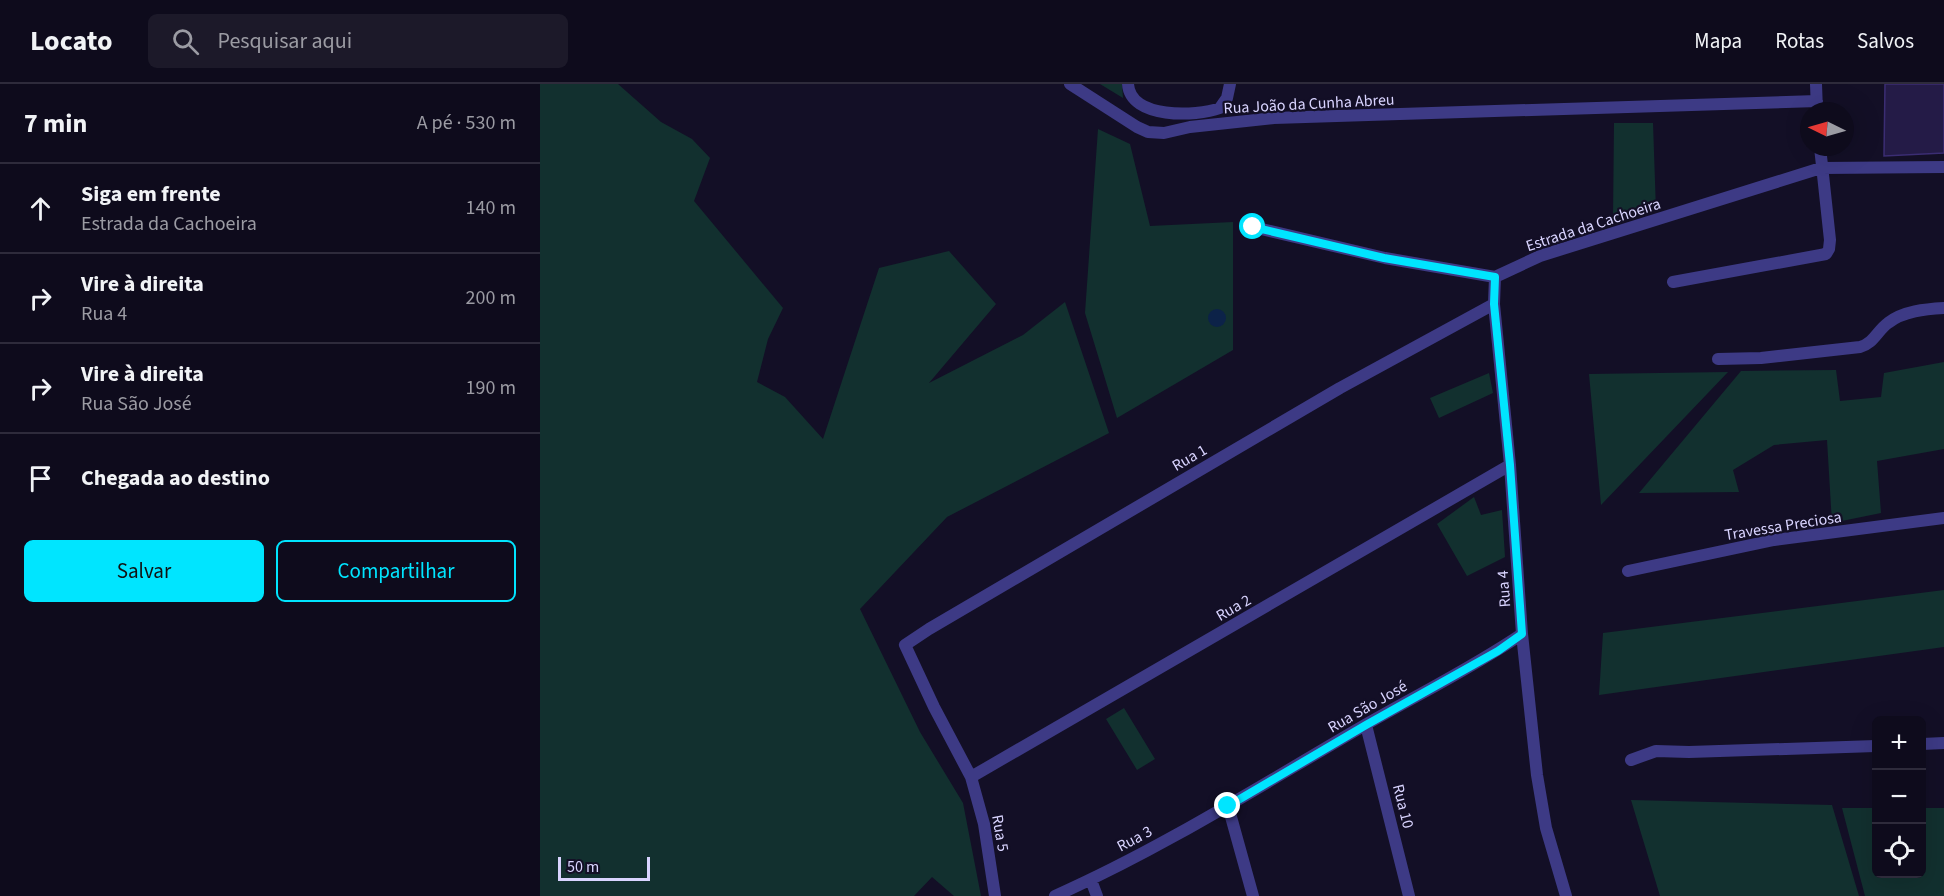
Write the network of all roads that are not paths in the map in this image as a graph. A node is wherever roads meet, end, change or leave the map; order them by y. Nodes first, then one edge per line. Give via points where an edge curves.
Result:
1 (1070, 84) edge
2 (1128, 84) edge
3 (1230, 84) edge
4 (1816, 84) edge
5 (1817, 102) edge
6 (1800, 106) edge
7 (1189, 114) junction
8 (1190, 127) junction
9 (1820, 156) edge
10 (1944, 167) edge
11 (1821, 168) junction
12 (1253, 227) dead end
13 (1495, 277) junction
14 (1673, 282) dead end
15 (1494, 304) junction
16 (1944, 308) edge
17 (1718, 359) dead end
18 (1510, 465) junction
19 (1944, 518) edge
20 (1628, 571) dead end
21 (1522, 634) junction
22 (905, 645) joint
23 (1366, 725) junction
24 (1944, 743) edge
25 (1926, 744) edge
26 (1872, 746) edge
27 (1631, 760) dead end
28 (971, 777) junction
29 (1228, 806) junction
30 (1091, 880) junction
31 (995, 896) edge
32 (1055, 896) edge
33 (1097, 896) edge
34 (1253, 896) edge
35 (1409, 896) edge
36 (1566, 896) edge

1 - 8 street, Rua João da Cunha Abreu via 1148,132
2 - 7 street via 1133,99 1141,106
3 - 7 street via 1220,108
4 - 5 street
6 - 8 street, Rua João da Cunha Abreu via 1274,118
7 - 8 street
9 - 11 street
10 - 11 street, Estrada da Cachoeira
11 - 13 street, Estrada da Cachoeira via 1540,256
11 - 14 street via 1830,240 1826,254
12 - 13 street via 1384,258
13 - 15 street, Rua 4
15 - 18 street, Rua 4
15 - 22 street, Rua 1 via 1340,388
16 - 17 street via 1896,318 1860,348
18 - 21 street, Rua 4
18 - 28 street, Rua 2
19 - 20 street, Travessa Preciosa via 1774,540
21 - 23 street, Rua São José
21 - 36 street, Rua 4 via 1537,775 1546,828
22 - 28 street, Rua 5
23 - 29 street, Rua São José
23 - 35 street, Rua 10
24 - 25 street
26 - 27 street via 1656,751
28 - 31 street, Rua 5 via 984,824
29 - 30 street, Rua 3
29 - 34 street
30 - 32 street, Rua 3
30 - 33 street

